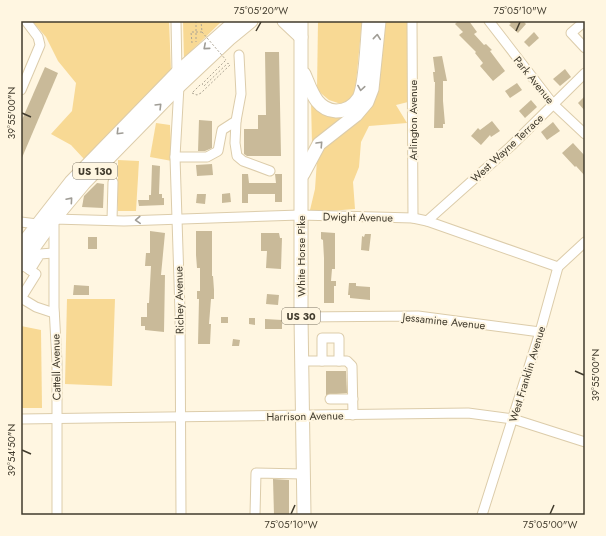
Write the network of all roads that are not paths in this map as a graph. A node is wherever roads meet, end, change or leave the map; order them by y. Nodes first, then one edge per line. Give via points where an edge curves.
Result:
1 (26, 21) edge
2 (176, 21) edge
3 (236, 21) edge
4 (251, 21) edge
5 (284, 21) edge
6 (301, 21) edge
7 (369, 21) edge
8 (379, 21) edge
9 (412, 21) edge
10 (489, 21) edge
11 (585, 21) edge
12 (301, 37) junction
13 (585, 48) edge
14 (239, 55) dead end
15 (302, 68) junction
16 (585, 74) edge
17 (178, 80) junction
18 (21, 90) edge
19 (553, 104) junction
20 (236, 121) junction
21 (585, 134) edge
22 (175, 157) junction
23 (270, 171) dead end
24 (301, 177) junction
25 (113, 182) dead end
26 (300, 216) junction
27 (177, 218) junction
28 (413, 218) junction
29 (54, 219) junction
30 (112, 220) junction
31 (427, 221) junction
32 (21, 222) edge
33 (37, 224) junction
34 (585, 242) edge
35 (21, 246) edge
36 (54, 253) junction
37 (24, 266) edge
38 (558, 267) junction
39 (21, 298) edge
40 (54, 312) junction
41 (301, 317) junction
42 (540, 332) junction
43 (302, 361) junction
44 (322, 361) junction
45 (339, 361) junction
46 (330, 399) dead end
47 (353, 399) junction
48 (353, 415) junction
49 (302, 416) junction
50 (179, 418) junction
51 (21, 419) edge
52 (57, 419) junction
53 (513, 419) junction
54 (585, 442) edge
55 (304, 474) junction
56 (57, 515) edge
57 (181, 515) edge
58 (255, 515) edge
59 (304, 515) edge
60 (482, 515) edge

1 - 18 street via 38,37 40,45
2 - 17 street, Richey Avenue
3 -> 17 highway, US 130
4 - 17 highway, US 130
5 - 12 highway
6 - 12 highway, White Horse Pike / US 30
7 -> 15 highway via 361,92 351,107 333,111 319,104
24 -> 8 highway via 319,144 356,115 368,102 372,88
9 - 28 street, Arlington Avenue
10 - 19 street, Park Avenue
11 - 13 street via 571,33
12 - 15 highway, White Horse Pike / US 30
14 - 20 street via 241,94
15 - 24 highway, White Horse Pike / US 30
16 - 19 street, West Wayne Terrace
17 - 22 street, Richey Avenue
29 -> 17 highway, US 130
17 -> 33 highway, US 130 via 166,85 71,182
19 - 21 street, Park Avenue
19 - 31 street, West Wayne Terrace via 511,146
20 - 22 street via 222,130 218,151 207,157
20 - 23 street via 236,156
22 - 27 street, Richey Avenue
24 - 26 highway, White Horse Pike / US 30
25 - 30 street
26 - 27 street, Dwight Avenue
26 - 28 street, Dwight Avenue
26 - 41 highway, White Horse Pike / US 30
27 -> 30 street, Dwight Avenue
27 - 50 street, Richey Avenue via 180,312
28 - 31 street, Dwight Avenue
29 - 30 street, Dwight Avenue
29 - 36 street, Cattell Avenue
29 - 37 highway, US 130
31 - 38 street, Dwight Avenue
32 - 33 street
33 - 35 highway, US 130
34 - 38 street
36 - 37 street via 40,254
36 - 40 street, Cattell Avenue
37 - 39 street via 36,274
38 - 42 street, West Franklin Avenue
39 - 40 street via 36,307
40 - 52 street, Cattell Avenue
41 - 42 street, Jessamine Avenue via 418,316
41 - 43 highway, White Horse Pike / US 30
42 - 53 street, West Franklin Avenue
43 - 44 street
43 - 49 highway, White Horse Pike / US 30
44 - 45 street
44 - 45 street via 322,338 339,338
45 - 47 street via 348,361 352,366
46 - 47 street
47 - 48 street
48 - 49 street, Harrison Avenue
48 - 53 street, Harrison Avenue via 468,413
49 - 50 street, Harrison Avenue
49 - 55 highway, White Horse Pike / US 30
50 - 52 street, Harrison Avenue
50 - 57 street, Richey Avenue
51 - 52 street, Harrison Avenue
52 - 56 street, Cattell Avenue
53 - 54 street, Harrison Avenue
53 - 60 street, West Franklin Avenue
55 - 58 street via 256,473
55 - 59 highway, White Horse Pike / US 30

